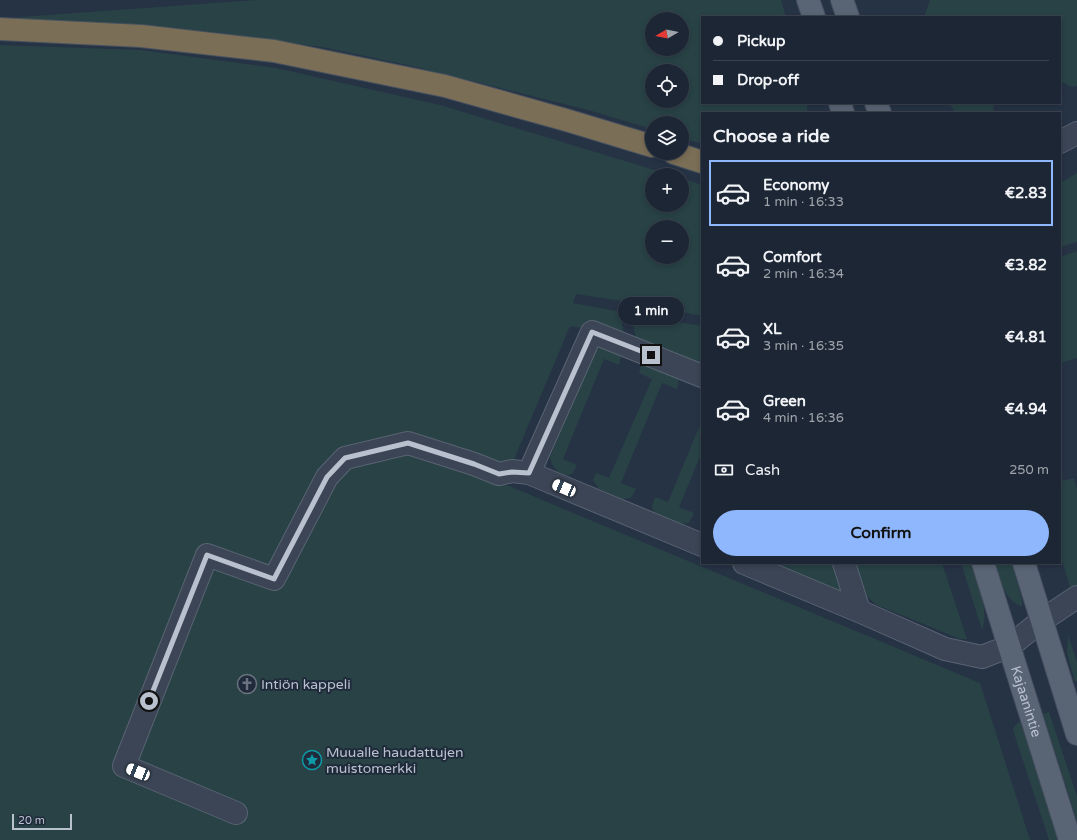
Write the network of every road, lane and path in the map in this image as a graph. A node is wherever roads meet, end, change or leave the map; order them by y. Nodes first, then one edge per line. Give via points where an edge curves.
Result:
1 (808, 0) edge
2 (842, 0) edge
3 (814, 16) edge
4 (848, 16) edge
5 (0, 29) edge
6 (1077, 133) edge
7 (1061, 141) edge
8 (645, 144) edge
9 (689, 158) edge
10 (701, 162) edge
11 (701, 376) edge
12 (529, 473) junction
13 (701, 545) edge
14 (746, 564) edge
15 (844, 564) edge
16 (983, 564) edge
17 (1024, 564) edge
18 (1077, 597) edge
19 (858, 611) junction
20 (1041, 622) junction
21 (1010, 646) junction
22 (1077, 734) edge
23 (236, 812) dead end
24 (1070, 840) edge

1 - 3 main road
2 - 4 main road
5 - 8 highway via 141,36 274,51 445,86
6 - 7 street
9 - 10 highway
11 - 12 street via 592,332
12 - 13 street
12 - 23 street via 499,474 408,443 345,458 327,477 274,579 207,555 124,766
14 - 19 street
15 - 19 street
16 - 21 main road, Kajaanintie
17 - 20 main road
18 - 20 street
19 - 21 street via 945,649 982,657
20 - 21 street
20 - 22 main road
21 - 24 main road, Kajaanintie

